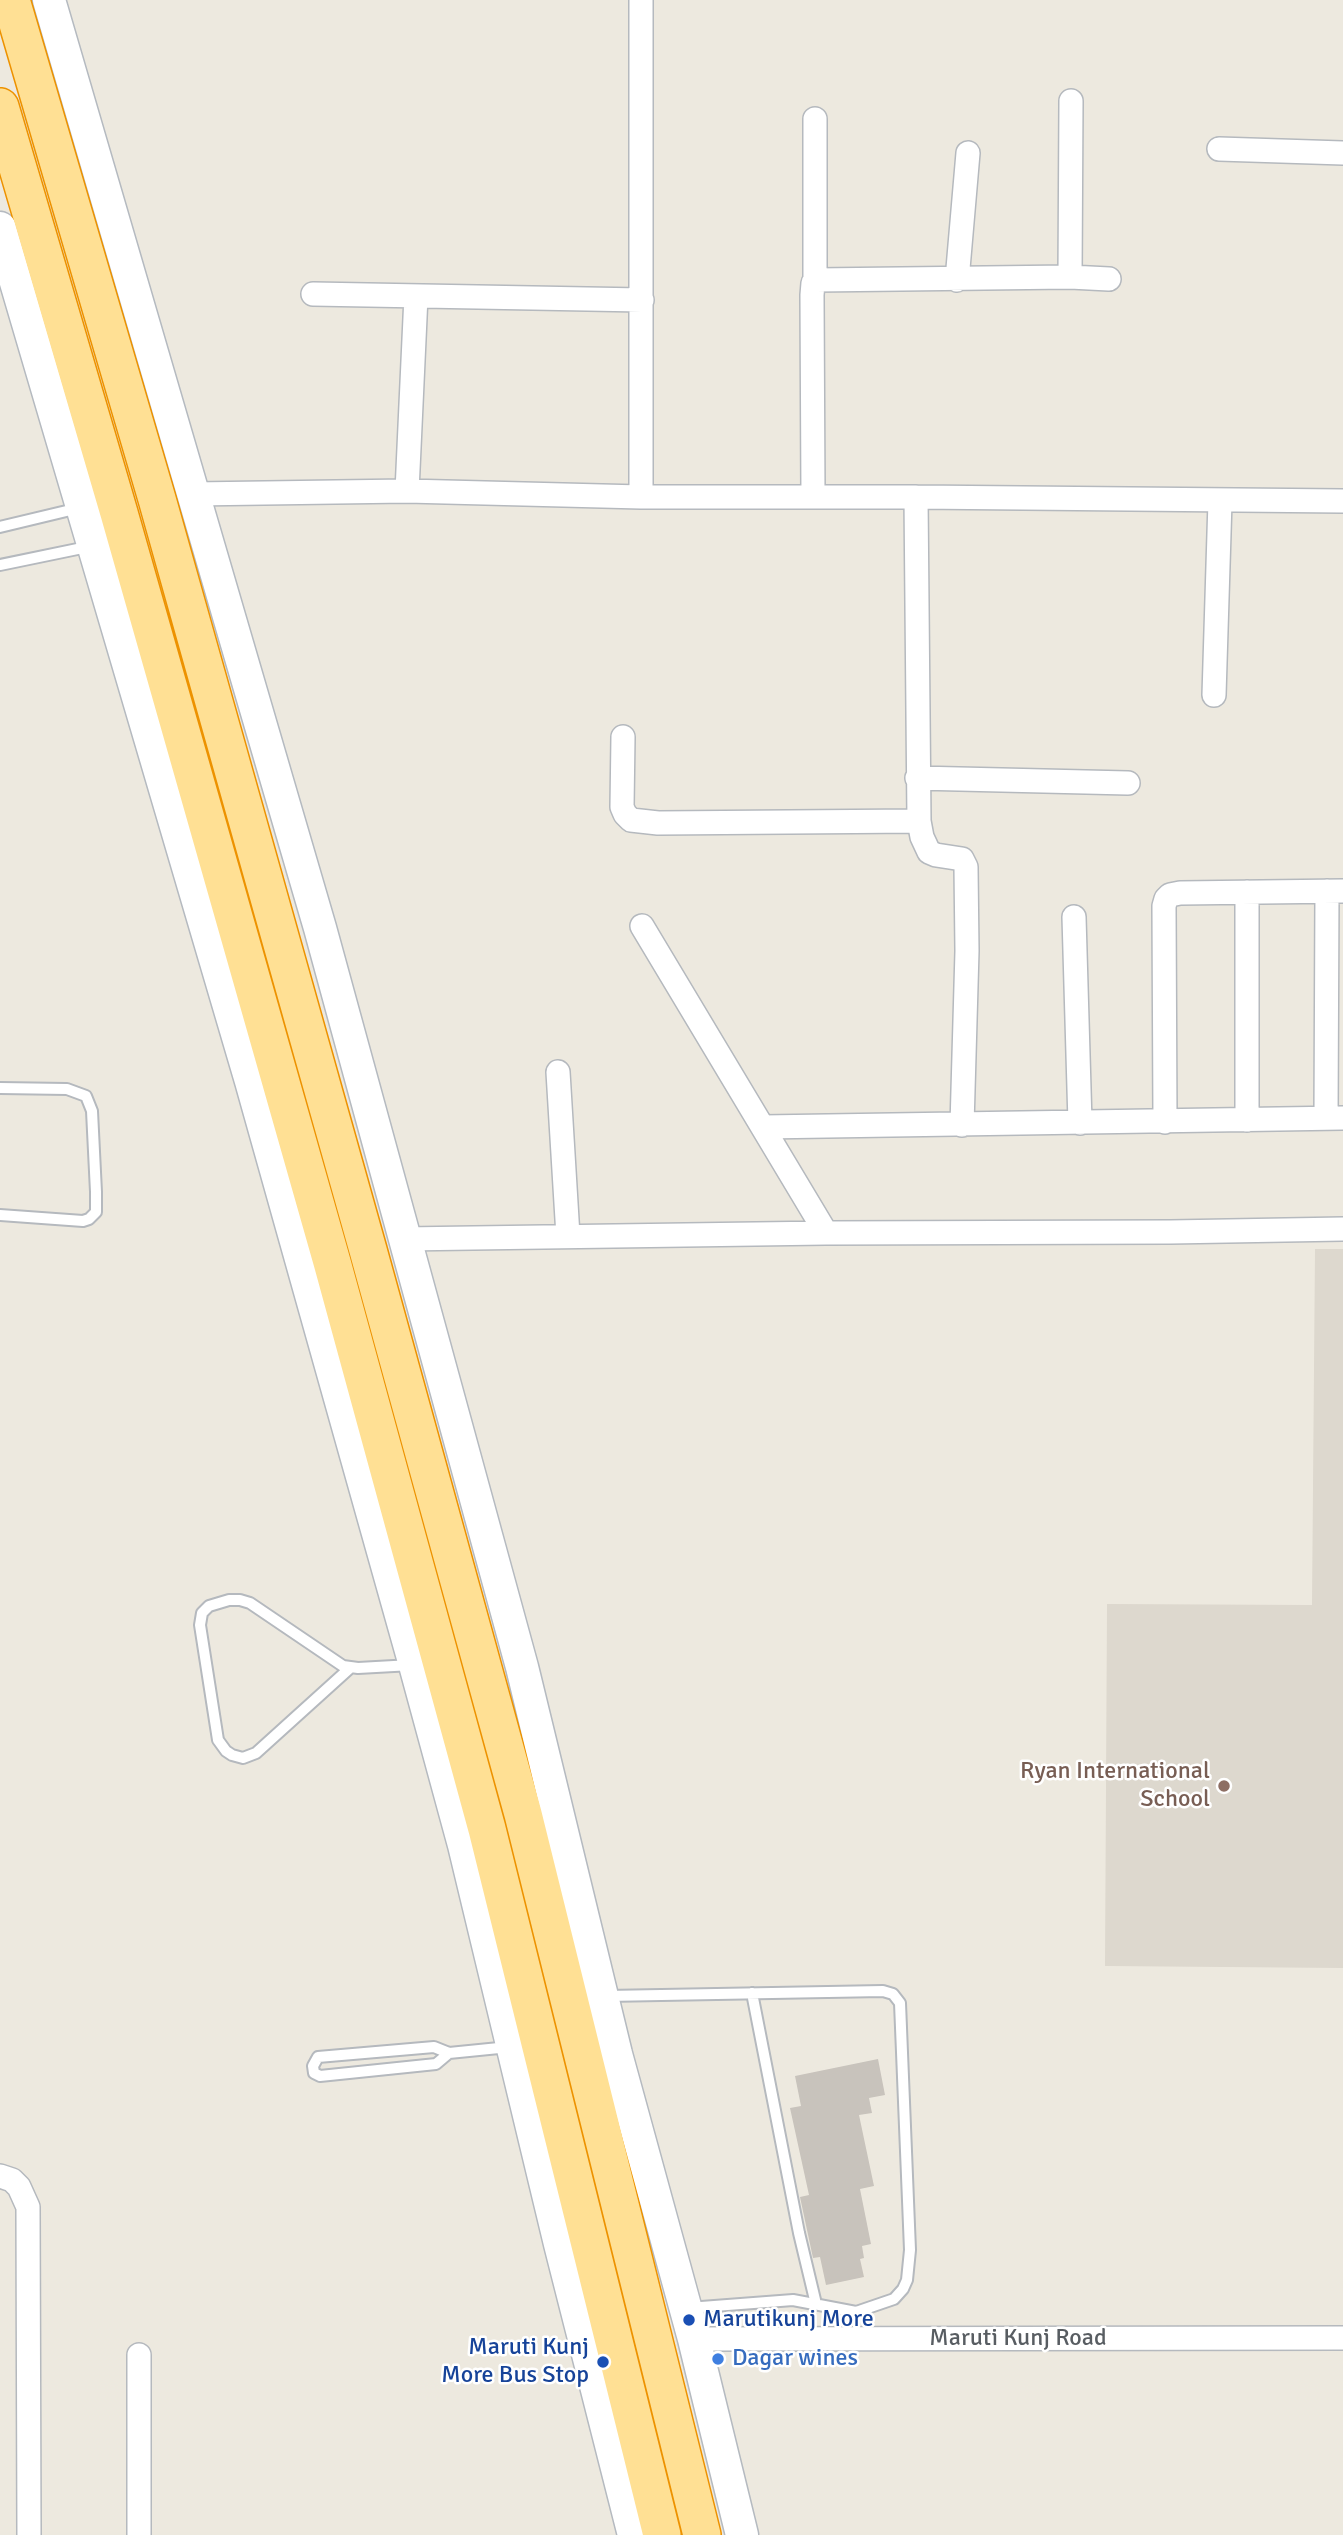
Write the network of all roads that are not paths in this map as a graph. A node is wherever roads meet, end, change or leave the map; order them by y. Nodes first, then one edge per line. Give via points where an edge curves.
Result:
1 (11, 0) edge
2 (49, 0) edge
3 (641, 0) edge
4 (1071, 101) dead end
5 (0, 107) edge
6 (815, 119) dead end
7 (1219, 149) dead end
8 (968, 153) dead end
9 (1343, 153) edge
10 (0, 228) edge
11 (1070, 277) junction
12 (1109, 279) dead end
13 (957, 280) junction
14 (815, 281) junction
15 (313, 294) dead end
16 (416, 296) junction
17 (642, 300) junction
18 (407, 491) junction
19 (193, 494) junction
20 (916, 496) junction
21 (641, 497) junction
22 (813, 497) junction
23 (1220, 501) junction
24 (1343, 501) edge
25 (83, 508) junction
26 (0, 527) edge
27 (95, 545) junction
28 (0, 565) edge
29 (1214, 695) dead end
30 (623, 737) dead end
31 (917, 778) junction
32 (1128, 783) dead end
33 (919, 821) junction
34 (1335, 891) edge
35 (1247, 892) junction
36 (1074, 917) dead end
37 (642, 926) dead end
38 (558, 1072) dead end
39 (0, 1088) edge
40 (1335, 1118) edge
41 (1247, 1120) junction
42 (1165, 1122) junction
43 (1080, 1123) junction
44 (962, 1125) junction
45 (763, 1127) junction
46 (0, 1215) edge
47 (1343, 1229) edge
48 (826, 1233) junction
49 (568, 1236) junction
50 (403, 1239) junction
51 (415, 1665) junction
52 (350, 1668) junction
53 (752, 1993) junction
54 (602, 1996) junction
55 (512, 2046) junction
56 (449, 2053) junction
57 (0, 2176) edge
58 (816, 2304) junction
59 (685, 2308) junction
60 (1343, 2338) edge
61 (694, 2339) junction
62 (139, 2355) dead end
63 (29, 2535) edge
64 (139, 2535) edge
65 (634, 2535) edge
66 (662, 2535) edge
67 (702, 2535) edge
68 (742, 2535) edge

1 - 67 highway via 158,499 523,1814
2 - 19 main road
3 - 17 street
4 - 11 street
5 - 66 highway via 332,1262 487,1829
6 - 14 street
7 - 9 street
8 - 13 street
10 - 25 main road
11 - 12 street
11 - 13 street
13 - 14 street
14 - 22 street
15 - 16 street
16 - 17 street
16 - 18 street
17 - 21 street
18 - 19 street
18 - 21 street
19 - 50 main road via 320,928
20 - 22 street
20 - 23 street
20 - 31 street
21 - 22 street
23 - 24 street
23 - 29 street
25 - 26 lane
25 - 27 main road
27 - 28 lane
27 - 51 main road
30 - 33 street via 622,807 632,820
31 - 32 street
31 - 33 street
33 - 44 street via 929,852 962,859 966,867
34 - 35 street
34 - 40 street
35 - 41 street
35 - 42 street via 1180,893 1166,899
36 - 43 street
37 - 45 street
38 - 49 street
39 - 46 lane via 67,1089 86,1096 92,1111 96,1192 96,1212 83,1221
40 - 41 street
41 - 42 street
42 - 43 street
43 - 44 street
44 - 45 street
45 - 48 street
47 - 48 street
48 - 49 street
49 - 50 street
50 - 54 main road via 522,1667
51 - 52 lane
51 - 55 main road
52 - 52 lane via 250,1603 229,1600 202,1613 218,1740 232,1755 243,1758 256,1753
53 - 54 lane
53 - 58 lane
53 - 58 lane via 883,1991 900,2003 910,2250 907,2280 894,2299 867,2310 844,2311
54 - 59 main road
55 - 56 lane
55 - 65 main road
56 - 56 lane via 436,2064 333,2075 320,2076 313,2066 318,2057 434,2047
57 - 63 street via 19,2187 28,2207
58 - 59 lane via 793,2300
59 - 61 main road
60 - 61 street, Maruti Kunj Road
61 - 68 main road
62 - 64 street

